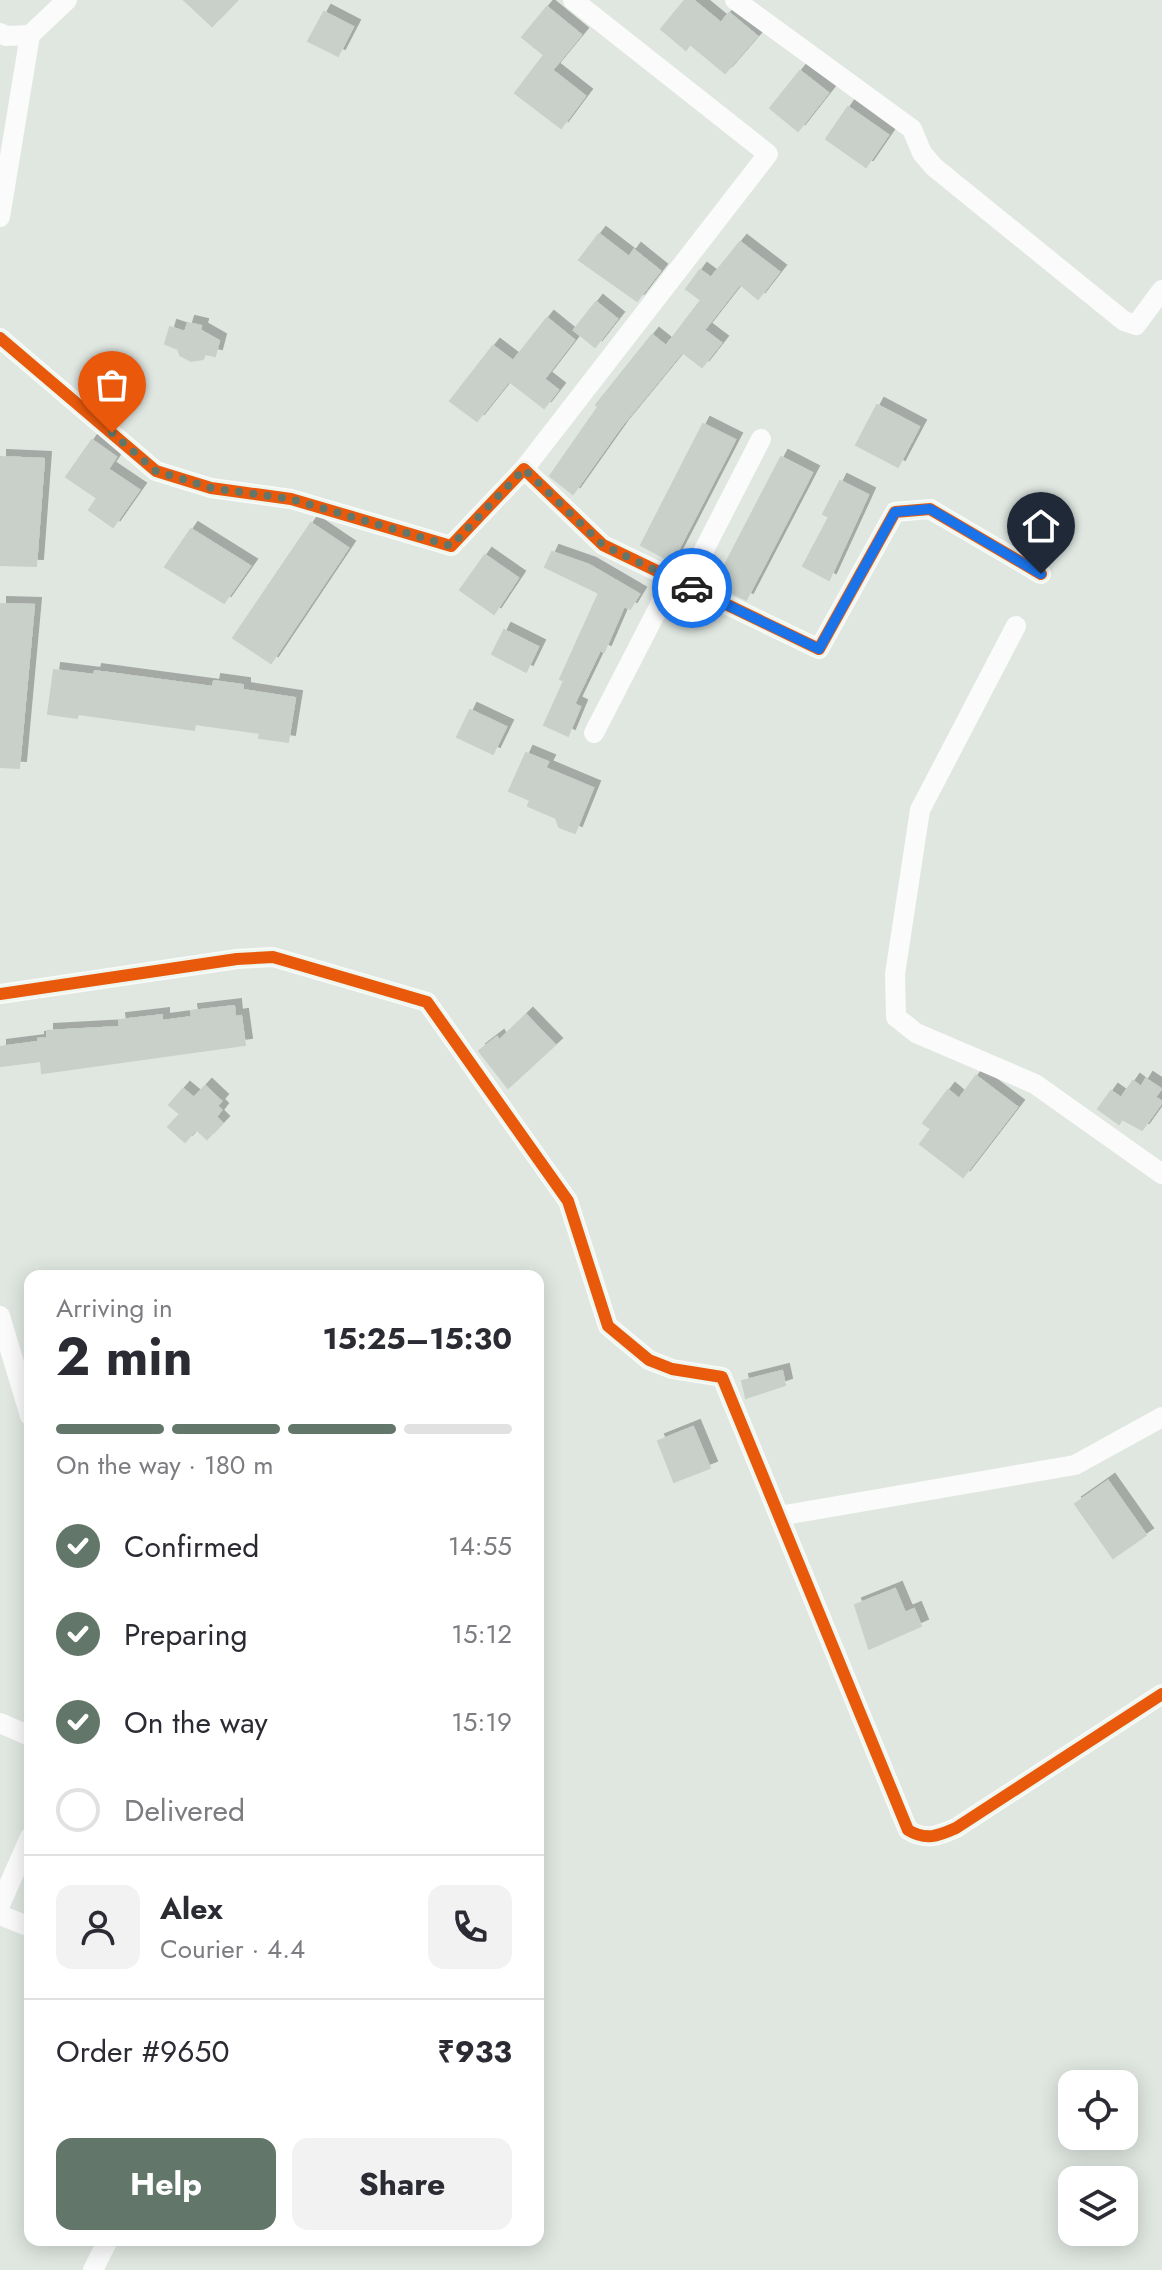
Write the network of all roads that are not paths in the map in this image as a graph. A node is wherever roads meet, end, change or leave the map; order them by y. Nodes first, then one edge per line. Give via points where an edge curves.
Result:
1 (67, 0) edge
2 (573, 0) edge
3 (735, 0) edge
4 (0, 33) edge
5 (30, 35) junction
6 (0, 217) edge
7 (1162, 290) edge
8 (0, 338) edge
9 (761, 439) dead end
10 (524, 469) junction
11 (1041, 574) dead end
12 (686, 585) junction
13 (1016, 626) dead end
14 (594, 733) dead end
15 (0, 994) edge
16 (1162, 1174) edge
17 (0, 1316) edge
18 (24, 1396) edge
19 (1162, 1417) edge
20 (779, 1516) junction
21 (1162, 1694) edge
22 (0, 1723) edge
23 (24, 1733) edge
24 (24, 1851) edge
25 (0, 1905) edge
26 (0, 1915) edge
27 (24, 1925) edge
28 (105, 2246) edge
29 (93, 2270) edge

1 - 5 street
2 - 10 street via 768,154
3 - 7 street via 912,129 934,167 1124,321 1136,325
4 - 5 street
5 - 6 street
8 - 10 street via 156,471 211,488 291,499 451,546
9 - 12 street
10 - 12 street via 603,545
11 - 12 street via 930,509 895,512 819,649
12 - 14 street via 663,599
13 - 16 street via 920,810 895,974 896,1017 916,1033 1035,1084
15 - 20 street via 273,957 427,1002 568,1201 608,1326 649,1360 722,1377
17 - 18 street
19 - 20 street via 1075,1465
20 - 21 street via 908,1830 919,1837 956,1828
22 - 23 street
24 - 25 street
26 - 27 street
28 - 29 street

